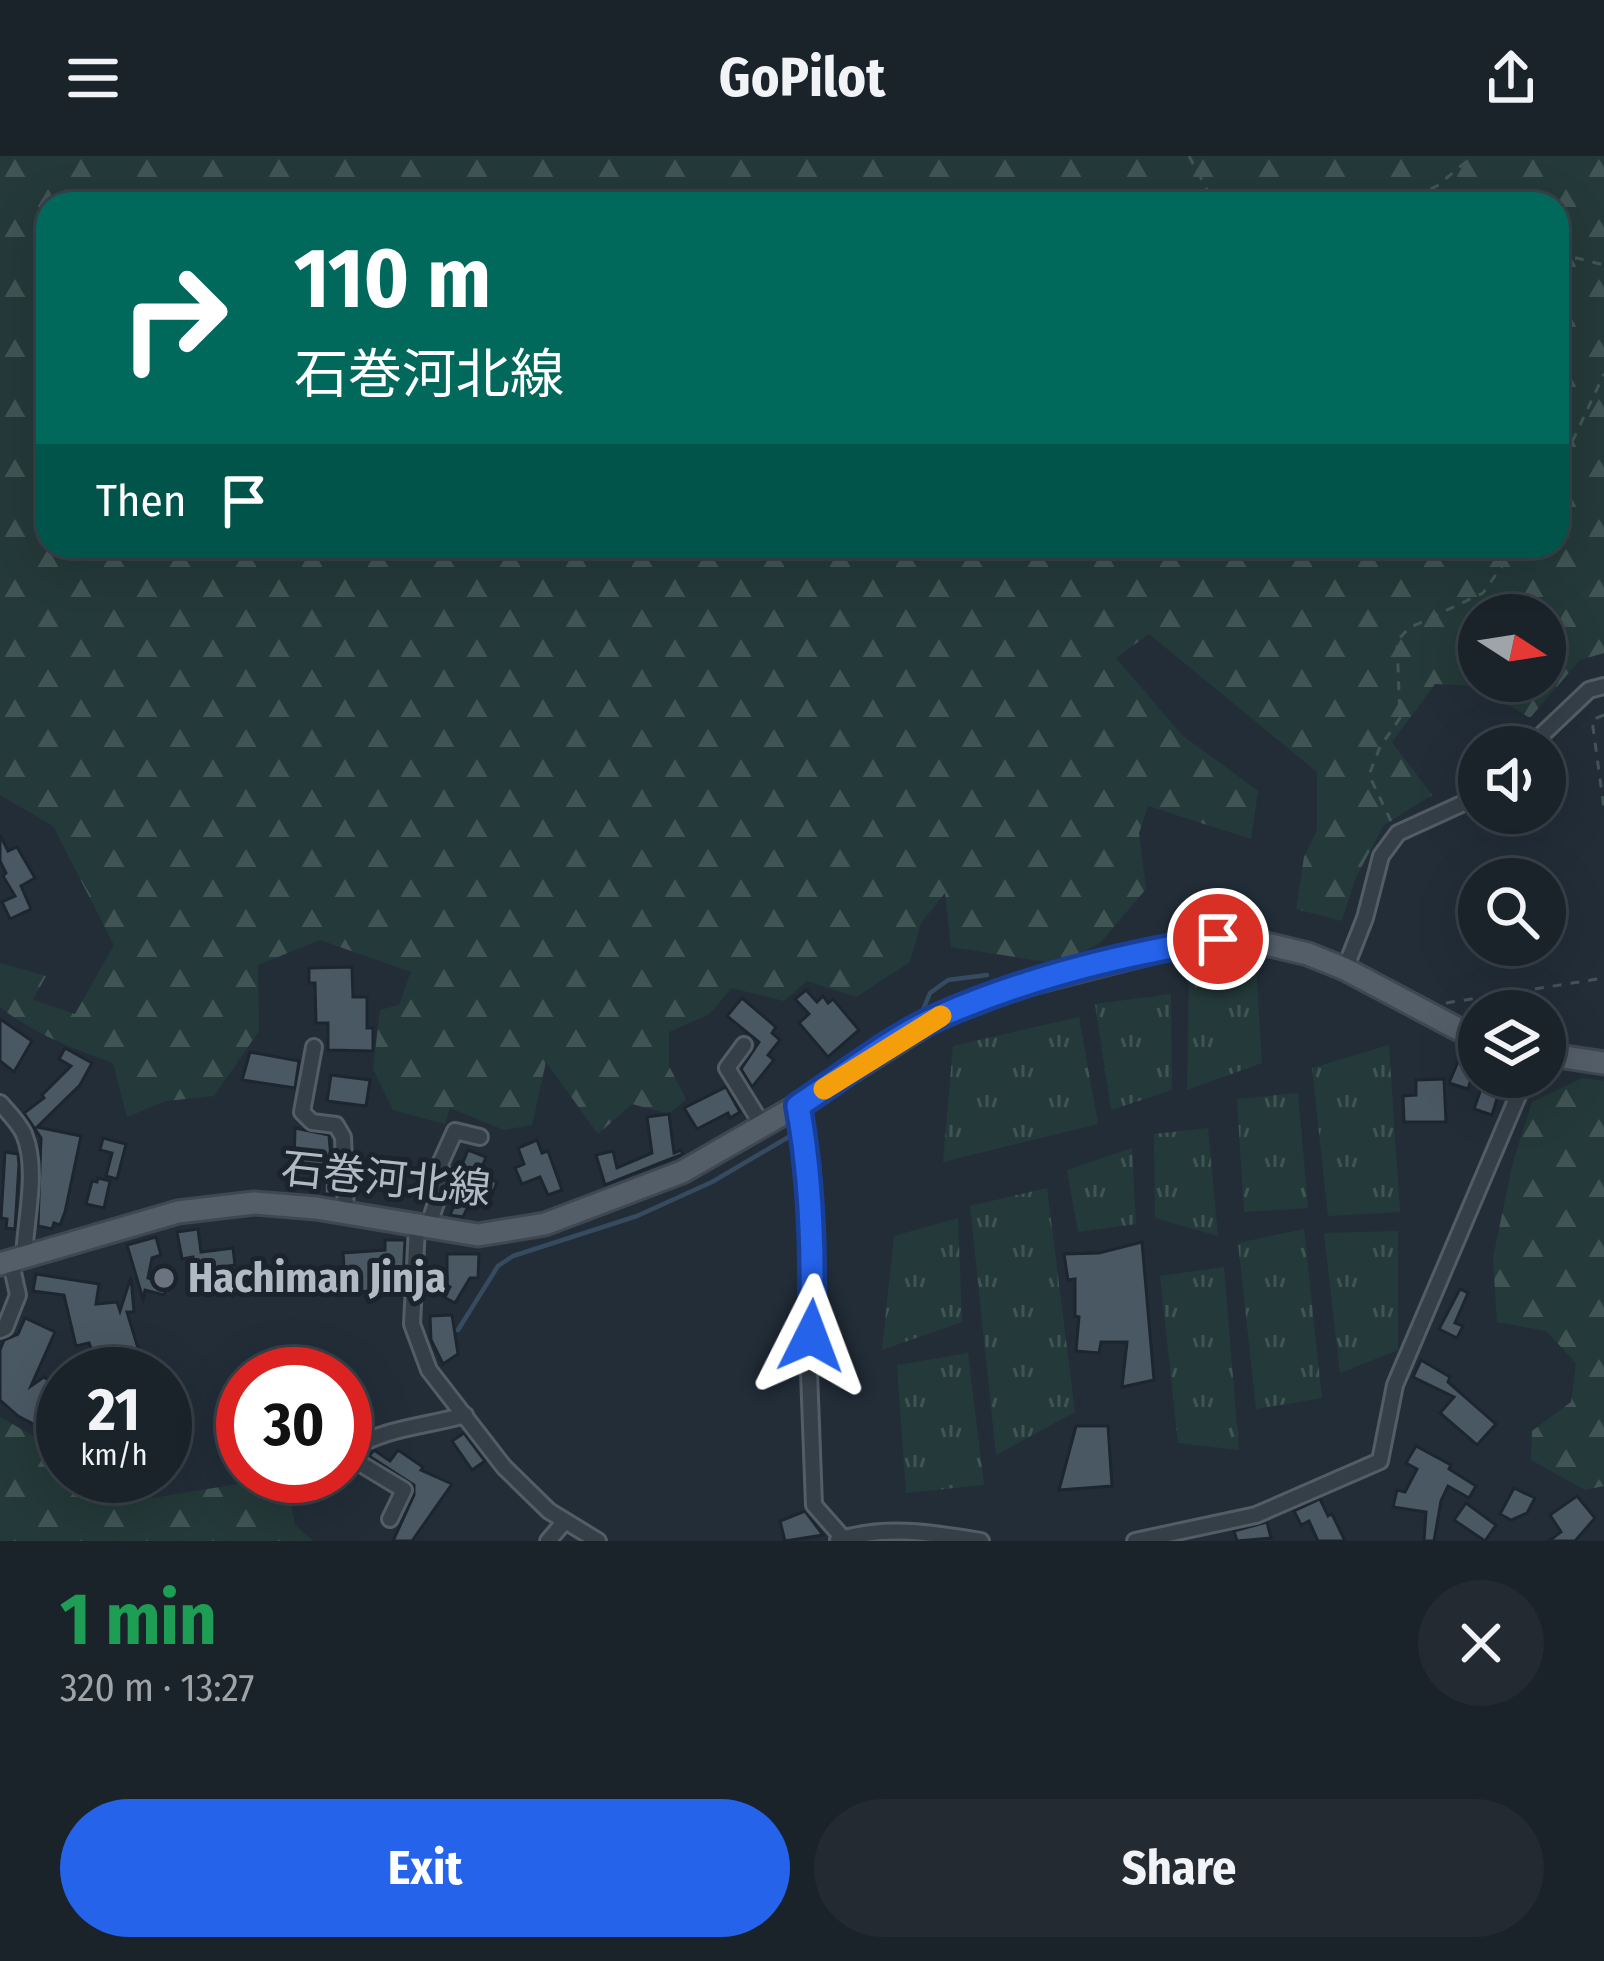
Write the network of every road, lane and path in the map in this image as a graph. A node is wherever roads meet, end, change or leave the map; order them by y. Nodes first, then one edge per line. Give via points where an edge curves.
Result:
1 (1189, 156) edge
2 (1473, 156) edge
3 (1208, 192) edge
4 (1424, 192) edge
5 (1569, 259) edge
6 (1604, 265) edge
7 (1604, 374) edge
8 (1569, 448) edge
9 (1508, 558) edge
10 (1604, 686) edge
11 (1604, 715) edge
12 (1551, 726) edge
13 (1458, 806) edge
14 (1604, 809) edge
15 (1398, 833) junction
16 (1345, 969) junction
17 (1604, 978) edge
18 (1417, 1009) junction
19 (1458, 1026) edge
20 (744, 1045) dead end
21 (314, 1047) dead end
22 (1566, 1057) edge
23 (1604, 1063) edge
24 (1517, 1098) edge
25 (0, 1103) edge
26 (798, 1106) junction
27 (763, 1126) junction
28 (480, 1137) dead end
29 (346, 1213) junction
30 (423, 1227) junction
31 (12, 1262) edge
32 (0, 1330) edge
33 (465, 1415) junction
34 (390, 1519) dead end
35 (565, 1521) junction
36 (839, 1540) edge
37 (548, 1541) edge
38 (598, 1541) edge
39 (981, 1541) edge
40 (1135, 1541) edge

1 - 3 path
2 - 4 path
5 - 6 path
7 - 8 path
9 - 15 path via 1483,593 1397,641 1400,718 1369,775
10 - 12 street via 1588,690
11 - 14 path via 1592,720
13 - 15 street
15 - 16 street via 1381,856
16 - 18 main road, 石巻河北線
16 - 26 main road, 石巻河北線 via 1250,940 1130,956 936,1018
17 - 18 path
18 - 19 main road, 石巻河北線
20 - 27 street via 727,1068
21 - 29 street via 302,1112 336,1125 343,1137
22 - 23 main road
24 - 40 street via 1395,1384 1380,1461 1256,1515
25 - 31 street via 23,1132 29,1168
26 - 27 main road, 石巻河北線
26 - 36 street via 814,1263 814,1504
27 - 30 main road, 石巻河北線 via 682,1172 545,1224 478,1235
28 - 30 street via 454,1131
29 - 30 main road, 石巻河北線
29 - 31 main road, 石巻河北線 via 254,1203 178,1212
30 - 33 street via 412,1324 430,1370
31 - 32 street via 18,1295
33 - 34 street via 372,1435 351,1450 404,1490
33 - 35 street via 504,1467
35 - 37 street
35 - 38 street
36 - 39 street via 898,1530

